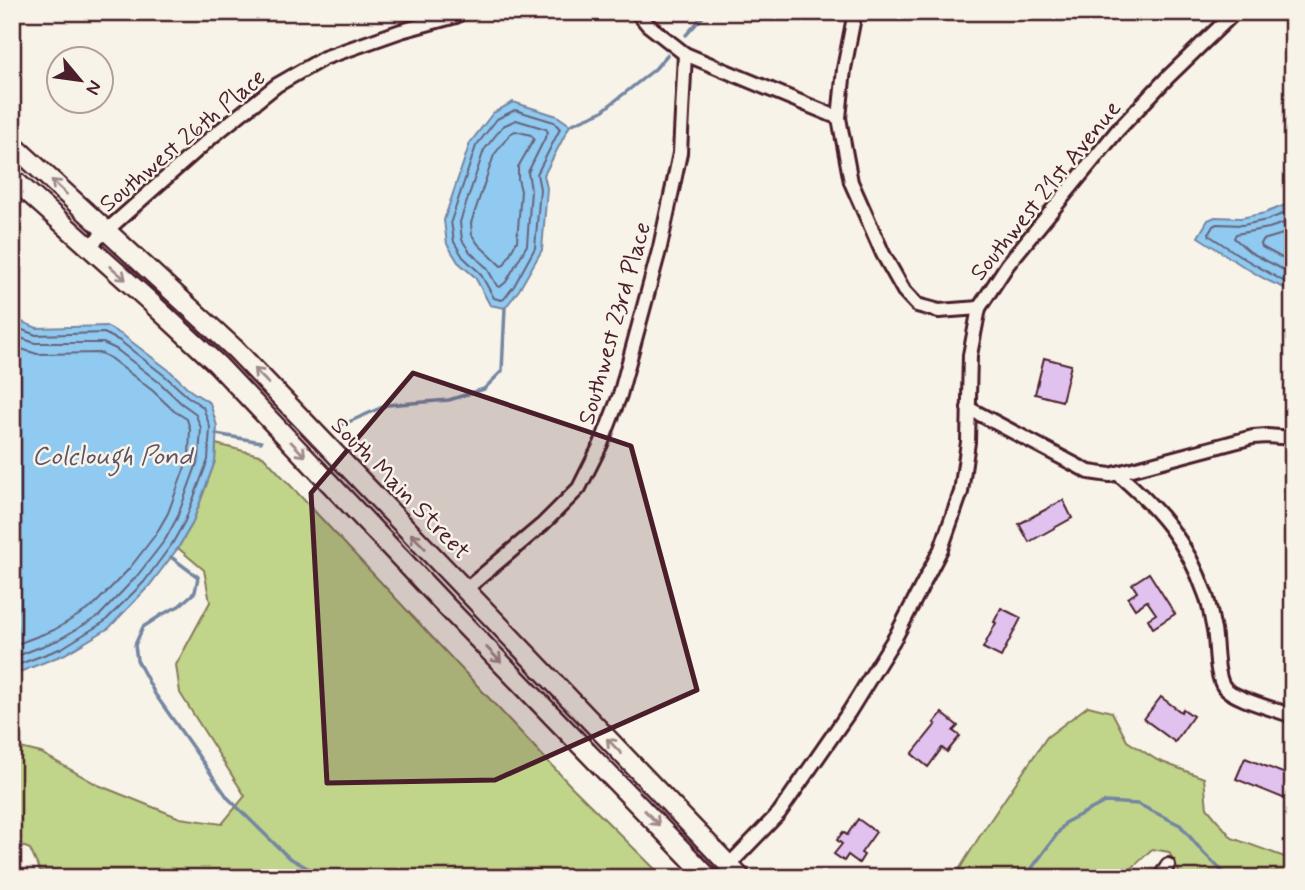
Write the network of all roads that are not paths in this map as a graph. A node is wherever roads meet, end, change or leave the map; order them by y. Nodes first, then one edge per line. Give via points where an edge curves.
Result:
1 (462, 12) edge
2 (637, 12) edge
3 (855, 12) edge
4 (1235, 12) edge
5 (685, 54) junction
6 (839, 118) junction
7 (12, 144) edge
8 (12, 178) edge
9 (107, 231) junction
10 (88, 247) junction
11 (979, 308) junction
12 (968, 408) junction
13 (1293, 438) edge
14 (1118, 474) junction
15 (465, 590) junction
16 (446, 606) junction
17 (1293, 716) edge
18 (1168, 865) dead end
19 (735, 872) edge
20 (711, 878) edge
21 (1160, 878) edge

1 - 9 street, Southwest 26th Place via 324,58 277,85
2 - 5 street
3 - 6 street
4 - 11 street, Southwest 21st Avenue via 1117,131 1008,264
5 - 6 street
5 - 15 street, Southwest 23rd Place via 680,153 660,247 620,395 601,444 579,488
6 - 11 street via 851,182 904,291 917,305 939,311
9 -> 7 main road, South Main Street
8 - 10 main road, South Main Street
9 - 10 street, Southwest 26th Place
15 -> 9 main road, South Main Street via 235,349
10 -> 16 main road, South Main Street via 217,364
11 - 12 street, Southwest 21st Avenue via 970,355
12 - 14 street via 1089,472
12 - 19 street, Southwest 21st Avenue via 961,492 942,549 849,712
13 - 14 street via 1253,437
14 - 17 street via 1154,506 1189,556 1206,595 1224,688
15 - 16 main road
19 -> 15 main road, South Main Street
16 -> 20 main road, South Main Street
18 - 21 street
19 - 20 main road

